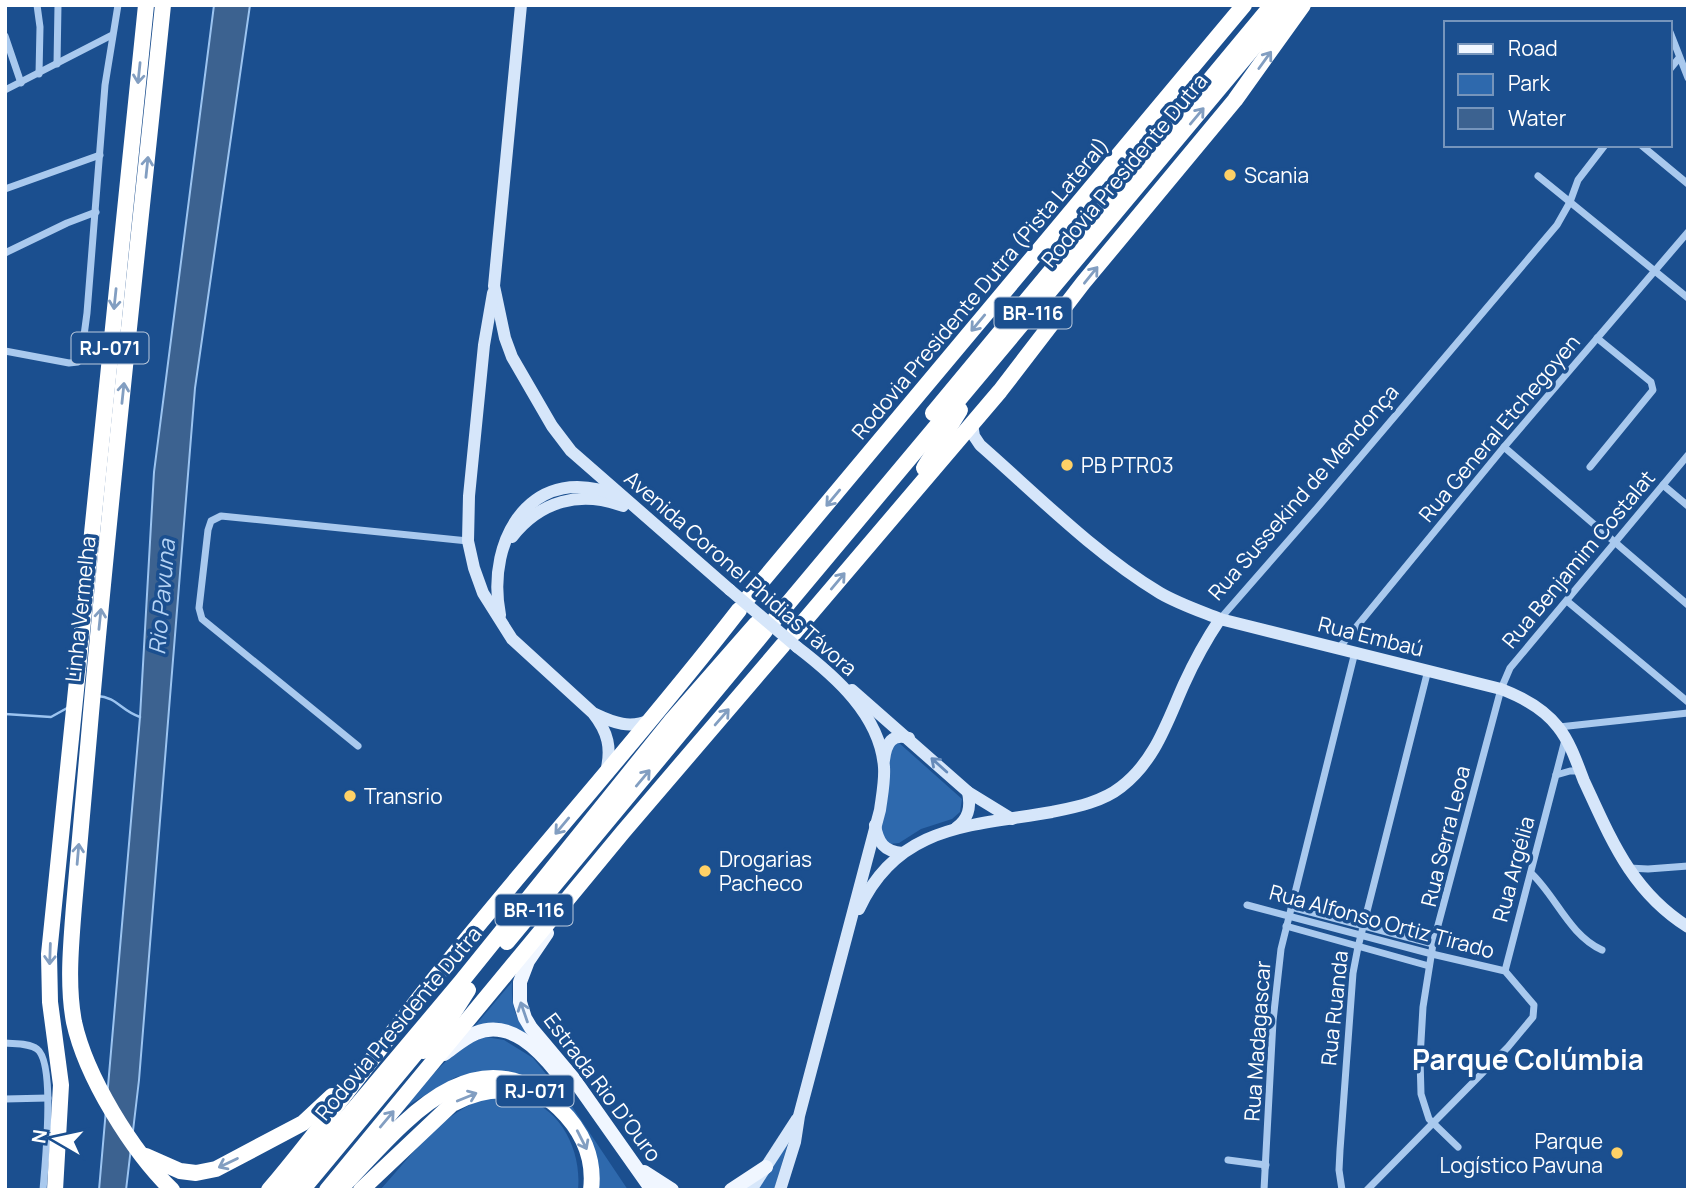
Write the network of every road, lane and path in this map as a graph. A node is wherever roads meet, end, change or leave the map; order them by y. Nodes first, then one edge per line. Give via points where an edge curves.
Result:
1 (37, 5) edge
2 (58, 5) edge
3 (118, 5) edge
4 (146, 5) edge
5 (163, 5) edge
6 (521, 5) edge
7 (1244, 5) edge
8 (1272, 5) edge
9 (1289, 5) edge
10 (1303, 5) edge
11 (112, 35) junction
12 (5, 36) edge
13 (1672, 38) edge
14 (1679, 58) junction
15 (57, 64) junction
16 (1672, 67) edge
17 (39, 74) junction
18 (1688, 78) edge
19 (21, 83) junction
20 (5, 90) edge
21 (1196, 95) junction
22 (1603, 147) edge
23 (1643, 147) edge
24 (100, 155) junction
25 (1538, 176) dead end
26 (1688, 184) edge
27 (5, 189) edge
28 (1084, 195) junction
29 (1570, 202) junction
30 (96, 212) junction
31 (1688, 232) edge
32 (5, 253) edge
33 (1655, 271) junction
34 (494, 286) junction
35 (1688, 299) edge
36 (1597, 338) junction
37 (5, 351) edge
38 (988, 366) junction
39 (972, 424) junction
40 (980, 444) junction
41 (953, 446) junction
42 (1504, 447) junction
43 (1688, 455) edge
44 (1590, 467) dead end
45 (1662, 485) junction
46 (630, 503) junction
47 (1688, 506) edge
48 (894, 514) junction
49 (650, 521) junction
50 (468, 541) junction
51 (1614, 543) junction
52 (502, 551) junction
53 (1567, 601) junction
54 (745, 605) junction
55 (1688, 605) edge
56 (1220, 620) junction
57 (765, 621) junction
58 (502, 626) junction
59 (791, 642) junction
60 (1339, 648) junction
61 (1356, 652) junction
62 (1428, 670) junction
63 (838, 680) junction
64 (1501, 689) junction
65 (1688, 702) edge
66 (593, 713) junction
67 (1688, 713) edge
68 (654, 718) junction
69 (672, 720) junction
70 (1558, 727) junction
71 (910, 738) junction
72 (1565, 740) junction
73 (358, 746) dead end
74 (884, 763) junction
75 (1580, 771) junction
76 (605, 775) junction
77 (1556, 775) junction
78 (968, 792) junction
79 (1012, 819) junction
80 (875, 825) junction
81 (955, 829) junction
82 (61, 838) junction
83 (902, 853) junction
84 (1688, 866) edge
85 (1627, 868) junction
86 (1648, 869) junction
87 (1531, 873) junction
88 (1636, 882) junction
89 (570, 898) junction
90 (1247, 905) dead end
91 (1291, 911) junction
92 (1286, 926) junction
93 (1364, 926) junction
94 (1688, 927) edge
95 (847, 935) junction
96 (1361, 936) junction
97 (1433, 944) junction
98 (1358, 947) junction
99 (1602, 950) dead end
100 (1432, 954) junction
101 (1429, 966) junction
102 (71, 971) junction
103 (1504, 971) junction
104 (468, 990) junction
105 (5, 1043) edge
106 (380, 1047) junction
107 (436, 1059) junction
108 (5, 1098) edge
109 (48, 1098) junction
110 (548, 1099) junction
111 (799, 1116) junction
112 (1434, 1124) junction
113 (795, 1142) junction
114 (1458, 1147) dead end
115 (142, 1153) junction
116 (1228, 1160) dead end
117 (635, 1166) junction
118 (766, 1167) junction
119 (1265, 1167) junction
120 (333, 1187) edge
121 (43, 1190) edge
122 (55, 1190) edge
123 (172, 1190) edge
124 (269, 1190) edge
125 (286, 1190) edge
126 (302, 1190) edge
127 (361, 1190) edge
128 (592, 1190) edge
129 (638, 1190) edge
130 (652, 1190) edge
131 (672, 1190) edge
132 (731, 1190) edge
133 (751, 1190) edge
134 (780, 1190) edge
135 (790, 1190) edge
136 (1264, 1190) edge
137 (1342, 1190) edge
138 (1367, 1190) edge

1 - 17 street
2 - 15 street
3 - 11 street
4 -> 82 highway, Linha Vermelha / RJ-071
102 -> 5 highway, Linha Vermelha / RJ-071 via 90,715
6 - 34 street, Avenida Coronel Phidias Távora
7 - 28 highway, Rodovia Presidente Dutra (Pista Lateral) / BR-116
8 - 21 highway, Rodovia Presidente Dutra / BR-116
38 -> 9 highway, Rodovia Presidente Dutra / BR-116
39 -> 10 highway, BR-116 via 1236,100
11 - 15 street
11 - 24 street
12 - 19 street
13 - 14 street
14 - 16 street
14 - 18 street
15 - 17 street
17 - 19 street
19 - 20 street
21 - 28 highway
21 - 57 highway, Rodovia Presidente Dutra / BR-116
22 - 29 street, Rua Sussekind de Mendonça via 1578,180
23 - 26 street
24 - 27 street
24 - 30 street
25 - 29 street
28 -> 54 highway, Rodovia Presidente Dutra (Pista Lateral) / BR-116
29 - 33 street
29 - 56 street, Rua Sussekind de Mendonça via 1557,225
30 - 32 street
30 - 37 street via 81,358 69,363
31 - 33 street, Rua General Etchegoyen
33 - 35 street
33 - 36 street, Rua General Etchegoyen
34 - 46 street, Avenida Coronel Phidias Távora via 512,357 552,426 571,451
34 - 50 street, Avenida Coronel Phidias Távora via 484,345
36 - 42 street, Rua General Etchegoyen
36 - 44 street via 1651,382 1653,390
38 - 48 highway
38 - 57 highway, Rodovia Presidente Dutra / BR-116
39 - 40 street, Rua Embaú
39 - 41 highway, BR-116
40 - 41 street
40 - 56 street, Rua Embaú via 1140,580
41 - 48 highway, BR-116
42 - 51 street
42 - 60 street, Rua General Etchegoyen
43 - 45 street, Rua Benjamim Costalat
45 - 47 street
45 - 51 street, Rua Benjamim Costalat
46 - 49 street, Avenida Coronel Phidias Távora
46 - 52 street via 595,489 550,493 519,514
59 -> 48 highway, BR-116
49 - 52 street via 600,499 562,500 530,518
49 - 59 street, Avenida Coronel Phidias Távora, bridge
50 - 58 street, Avenida Coronel Phidias Távora via 480,584
50 - 73 street via 221,516 211,521 199,608 202,619
51 - 53 street, Rua Benjamim Costalat
51 - 55 street
52 - 58 street via 496,584
53 - 64 street, Rua Benjamim Costalat via 1510,668
53 - 65 street
54 - 68 highway, Rodovia Presidente Dutra (Pista Lateral) / BR-116
54 - 69 highway
56 - 60 street, Rua Embaú
56 - 79 street, Rua Sussekind de Mendonça via 1184,683 1158,745 1131,779 1103,798
57 - 69 highway, Rodovia Presidente Dutra / BR-116
104 -> 57 highway, Rodovia Presidente Dutra / BR-116
58 - 66 street, Avenida Coronel Phidias Távora via 522,650
59 - 63 street, Avenida Coronel Phidias Távora
89 -> 59 highway, BR-116
60 - 61 street, Rua Embaú
61 - 62 street, Rua Embaú
61 - 91 street, Rua Madagascar
62 - 64 street, Rua Embaú
62 - 93 street, Rua Ruanda
63 - 71 street
63 - 74 street, Avenida Coronel Phidias Távora via 868,722
64 - 70 street, Rua Embaú via 1531,704
64 - 97 street, Rua Serra Leoa
66 - 68 street, Avenida Coronel Phidias Távora via 625,725
66 - 76 street, Avenida Coronel Phidias Távora via 609,744
67 - 70 street
68 - 76 highway, Rodovia Presidente Dutra (Pista Lateral) / BR-116
69 - 125 highway, Rodovia Presidente Dutra / BR-116
70 - 72 street, Rua Embaú
71 - 74 street via 899,736 889,741
78 -> 71 street
72 - 75 street, Rua Embaú
72 - 77 street, Rua Argélia
74 - 80 street, Avenida Coronel Phidias Távora
75 - 77 street
75 - 85 street, Rua Embaú
76 -> 106 highway, Rodovia Presidente Dutra (Pista Lateral) / BR-116
77 - 87 street, Rua Argélia
78 - 79 street
78 - 81 street via 966,818
79 - 81 street, Rua Sussekind de Mendonça
80 - 83 street via 884,847
80 - 95 street, Avenida Coronel Phidias Távora
81 - 83 street, Rua Sussekind de Mendonça via 922,839
82 - 102 highway
82 -> 122 highway via 49,954 61,1085
83 - 95 street, Rua Sussekind de Mendonça via 864,897
84 - 86 street
85 - 86 street
85 - 88 street, Rua Embaú
86 - 88 street
87 - 99 street via 1575,929
87 - 103 street, Rua Argélia
88 - 94 street, Rua Embaú via 1655,904
89 - 107 highway, BR-116
117 -> 89 main road, Estrada Rio D'Ouro via 531,1028 521,1006 519,987 525,968
90 - 91 street, Rua Alfonso Ortiz Tirado
91 - 92 street, Rua Madagascar
91 - 93 street, Rua Alfonso Ortiz Tirado
91 - 96 street, Rua Alfonso Ortiz Tirado
92 - 98 street, Rua Alfonso Ortiz Tirado
92 - 119 street, Rua Madagascar via 1276,982
93 - 96 street, Rua Ruanda
93 - 97 street, Rua Alfonso Ortiz Tirado
95 - 111 street, Avenida Coronel Phidias Távora
96 - 98 street, Rua Ruanda
96 - 100 street, Rua Alfonso Ortiz Tirado
97 - 100 street, Rua Serra Leoa
98 - 101 street, Rua Alfonso Ortiz Tirado
98 - 137 street, Rua Ruanda via 1346,1052 1339,1170
100 - 101 street, Rua Serra Leoa
100 - 103 street, Rua Alfonso Ortiz Tirado
101 - 112 street, Rua Serra Leoa via 1420,1076 1425,1111
102 - 115 highway, Linha Vermelha / RJ-071 via 74,1022 85,1058 112,1110
103 - 112 street, Rua Alfonso Ortiz Tirado via 1533,1003 1533,1017
104 - 120 highway via 348,1150
104 - 126 highway, Rodovia Presidente Dutra / BR-116
105 - 109 street via 33,1047 42,1054
106 -> 115 highway, RJ-071 via 318,1111 226,1165 180,1171
106 - 124 highway, Rodovia Presidente Dutra (Pista Lateral) / BR-116
120 -> 107 highway, BR-116
107 - 129 main road, Estrada Rio D'Ouro via 485,1030 505,1031 523,1040 557,1073
108 - 109 street
109 - 121 street
110 - 120 highway, RJ-071 via 520,1084 495,1078 453,1086
127 -> 110 highway via 443,1110 470,1094 502,1089
110 -> 128 highway, RJ-071 via 572,1122 585,1144 592,1163
111 - 113 street, Avenida Coronel Phidias Távora
111 - 118 street, Avenida Coronel Phidias Távora
112 - 114 street, Rua Serra Leoa
112 - 138 street, Rua Alfonso Ortiz Tirado
113 - 134 street, Avenida Coronel Phidias Távora
113 - 135 street
115 - 123 highway, Linha Vermelha / RJ-071
116 - 119 street
117 - 130 main road, Estrada Rio D'Ouro
117 - 131 main road
118 - 132 main road
118 - 133 street, Avenida Coronel Phidias Távora
119 - 136 street, Rua Madagascar

